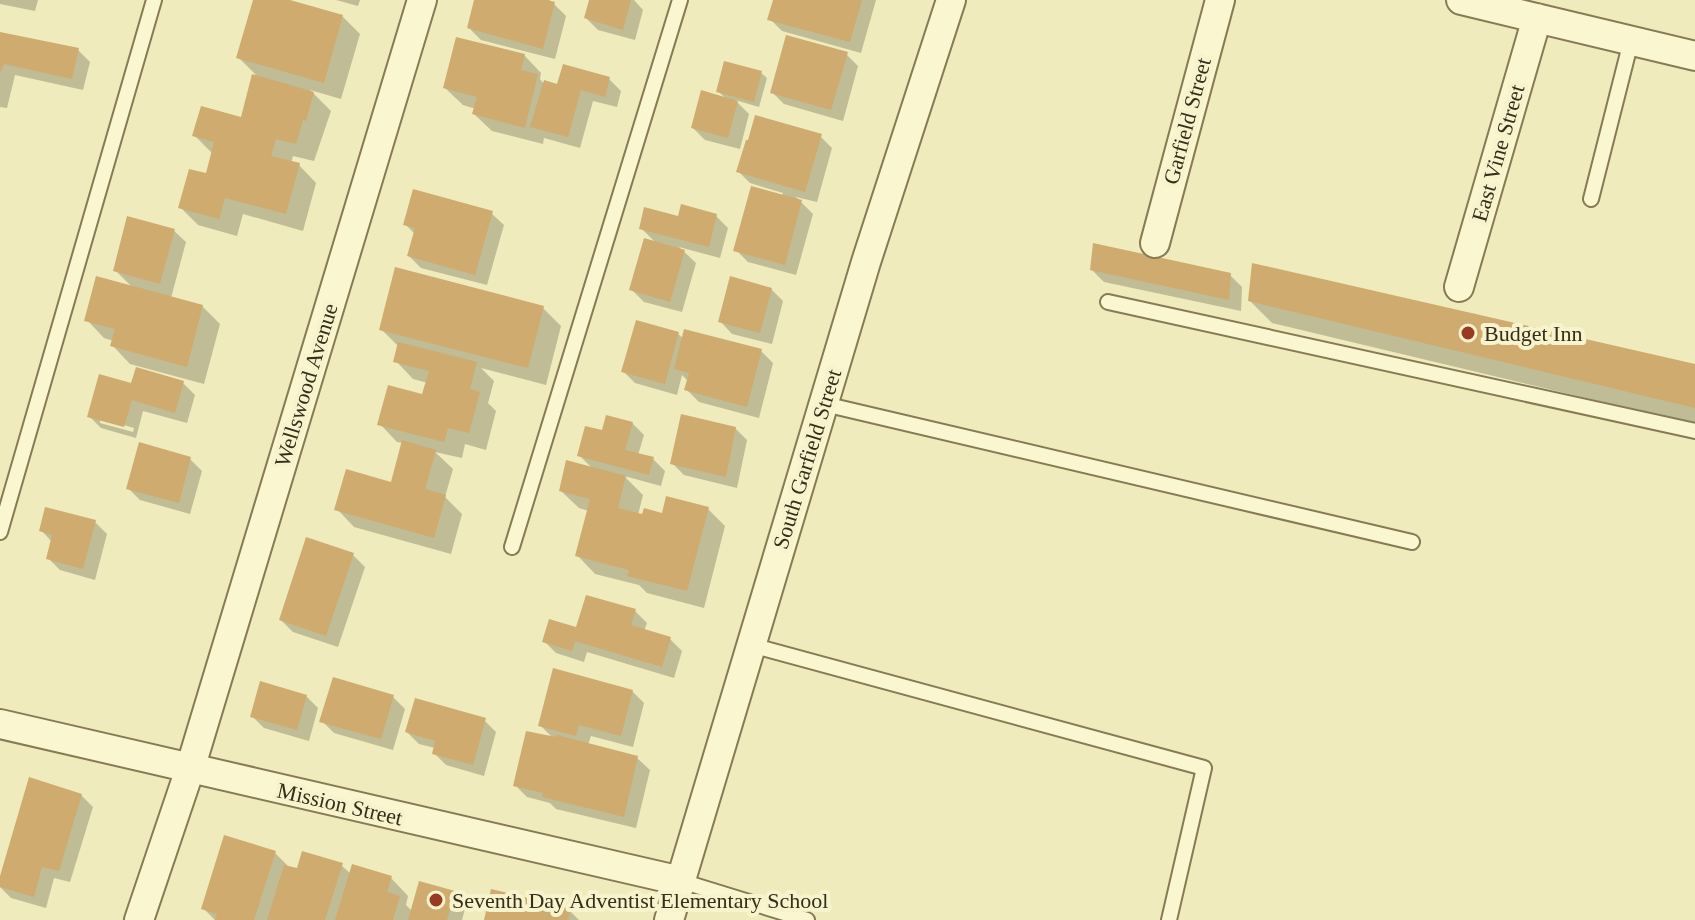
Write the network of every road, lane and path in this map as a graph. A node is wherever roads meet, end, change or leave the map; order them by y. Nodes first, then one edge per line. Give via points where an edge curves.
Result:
1 (154, 0) edge
2 (422, 0) edge
3 (680, 0) edge
4 (951, 0) edge
5 (1220, 0) edge
6 (1472, 1) edge
7 (1537, 18) junction
8 (1631, 41) junction
9 (1695, 56) edge
10 (1591, 199) dead end
11 (1155, 243) dead end
12 (1459, 287) dead end
13 (1108, 302) dead end
14 (824, 404) junction
15 (1695, 431) edge
16 (0, 532) edge
17 (1412, 542) dead end
18 (512, 547) dead end
19 (751, 645) junction
20 (0, 724) edge
21 (190, 769) junction
22 (681, 881) junction
23 (139, 920) edge
24 (669, 920) edge
25 (807, 920) edge
26 (1169, 920) edge

1 - 16 lane
2 - 21 street, Wellswood Avenue
3 - 18 lane
4 - 14 street, South Garfield Street
5 - 11 street, Garfield Street
6 - 7 street
7 - 8 street
7 - 12 street, East Vine Street
8 - 9 street
8 - 10 lane
13 - 15 lane
14 - 17 lane
14 - 19 street, South Garfield Street
19 - 22 street, South Garfield Street
19 - 26 lane via 1204,768
20 - 21 street, Mission Street
21 - 22 street, Mission Street
21 - 23 street, Wellswood Avenue
22 - 24 street, South Garfield Street
22 - 25 lane

